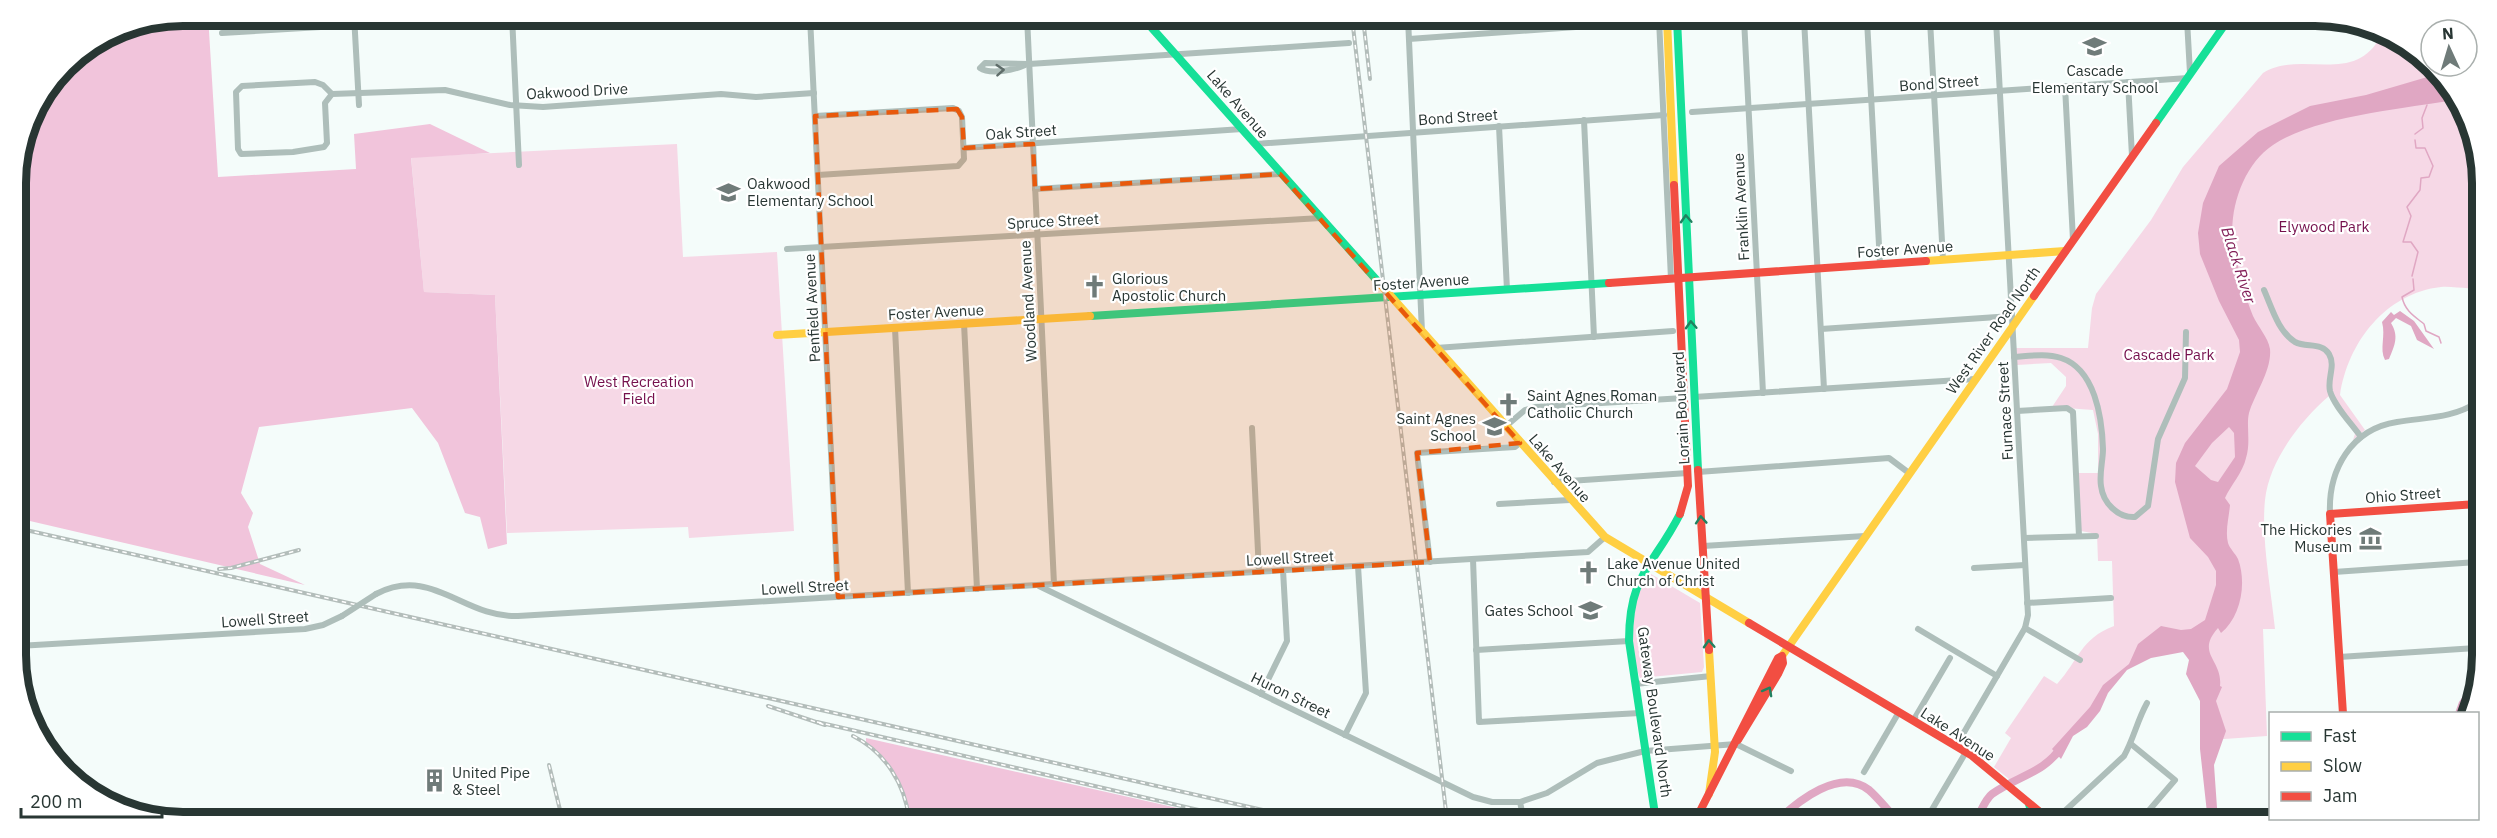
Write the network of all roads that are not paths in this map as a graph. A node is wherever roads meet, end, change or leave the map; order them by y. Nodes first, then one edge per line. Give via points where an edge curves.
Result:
1 (338, 26) edge
2 (354, 26) edge
3 (512, 26) edge
4 (810, 26) edge
5 (1027, 26) edge
6 (1150, 26) edge
7 (1408, 26) edge
8 (1582, 26) edge
9 (1662, 26) edge
10 (1662, 26) edge
11 (1677, 26) edge
12 (1744, 26) edge
13 (1804, 26) edge
14 (1868, 26) edge
15 (1930, 26) edge
16 (1996, 26) edge
17 (2187, 26) edge
18 (2224, 26) edge
19 (222, 33) dead end
20 (1409, 39) junction
21 (1349, 43) dead end
22 (1176, 55) junction
23 (1027, 65) junction
24 (2189, 76) junction
25 (2128, 82) junction
26 (2065, 86) junction
27 (2000, 91) junction
28 (814, 93) junction
29 (332, 94) junction
30 (358, 94) junction
31 (1934, 95) junction
32 (1872, 100) junction
33 (1809, 104) junction
34 (359, 105) dead end
35 (516, 106) junction
36 (1748, 109) junction
37 (1692, 112) dead end
38 (1664, 115) junction
39 (815, 116) junction
40 (1584, 120) junction
41 (1499, 126) junction
42 (1242, 129) junction
43 (1413, 133) junction
44 (1033, 144) junction
45 (1255, 144) junction
46 (964, 148) junction
47 (2132, 157) junction
48 (519, 165) dead end
49 (1280, 174) junction
50 (818, 175) junction
51 (1035, 189) junction
52 (1321, 218) junction
53 (1037, 234) junction
54 (2073, 240) junction
55 (821, 247) junction
56 (787, 249) dead end
57 (2065, 251) junction
58 (2009, 255) junction
59 (1943, 260) junction
60 (1880, 264) junction
61 (1818, 268) junction
62 (1756, 273) junction
63 (1688, 278) junction
64 (1675, 279) junction
65 (1592, 285) junction
66 (1507, 290) junction
67 (2264, 290) dead end
68 (1420, 296) junction
69 (1391, 298) junction
70 (1041, 319) junction
71 (2012, 320) junction
72 (964, 324) junction
73 (895, 327) junction
74 (1821, 329) junction
75 (1673, 331) dead end
76 (826, 332) junction
77 (2186, 332) dead end
78 (1422, 333) junction
79 (777, 335) dead end
80 (1594, 337) junction
81 (1436, 348) junction
82 (2014, 357) junction
83 (1975, 379) junction
84 (1824, 389) junction
85 (1763, 393) junction
86 (1694, 397) junction
87 (1684, 398) junction
88 (2472, 406) edge
89 (2472, 410) edge
90 (2017, 411) junction
91 (2463, 411) junction
92 (1505, 427) junction
93 (1252, 428) dead end
94 (2361, 437) junction
95 (1520, 443) junction
96 (1698, 472) junction
97 (1688, 473) junction
98 (1909, 473) junction
99 (1554, 482) junction
100 (1570, 500) junction
101 (1499, 504) dead end
102 (2472, 504) edge
103 (1682, 513) joint
104 (2330, 514) junction
105 (1865, 536) junction
106 (2079, 536) junction
107 (2096, 536) dead end
108 (1605, 537) junction
109 (2024, 538) junction
110 (1703, 546) junction
111 (1473, 559) junction
112 (1430, 562) junction
113 (2472, 562) edge
114 (1648, 564) junction
115 (2025, 565) junction
116 (1358, 566) junction
117 (1974, 568) dead end
118 (1283, 570) junction
119 (1259, 572) junction
120 (2334, 572) junction
121 (1054, 584) junction
122 (1039, 585) junction
123 (977, 589) junction
124 (908, 593) junction
125 (838, 597) junction
126 (2111, 598) dead end
127 (1707, 599) junction
128 (2027, 603) junction
129 (2025, 628) junction
130 (1918, 629) dead end
131 (1629, 641) junction
132 (26, 646) edge
133 (1787, 646) junction
134 (2472, 648) edge
135 (1476, 650) junction
136 (2339, 657) junction
137 (1950, 658) dead end
138 (2080, 660) dead end
139 (1711, 676) junction
140 (1997, 676) junction
141 (1635, 684) junction
142 (1261, 694) junction
143 (2147, 704) dead end
144 (1899, 712) junction
145 (2343, 712) edge
146 (1640, 713) junction
147 (1913, 721) junction
148 (1345, 735) junction
149 (1737, 742) junction
150 (2131, 744) junction
151 (1715, 746) junction
152 (1956, 746) junction
153 (1645, 751) junction
154 (1966, 752) junction
155 (1791, 771) dead end
156 (1864, 772) dead end
157 (1709, 794) junction
158 (2028, 801) junction
159 (1520, 802) junction
160 (1522, 812) edge
161 (1655, 812) edge
162 (1700, 812) edge
163 (1931, 812) edge
164 (2031, 812) edge
165 (2041, 812) edge
166 (2063, 812) edge
167 (2148, 812) edge

1 - 19 street
2 - 30 street
3 - 35 street
4 - 28 street, Penfield Avenue
5 - 23 street, Woodland Avenue
6 - 22 street, Lake Avenue
7 - 20 street
8 - 20 street
9 - 38 street, Lorain Boulevard
10 - 64 street, Lorain Boulevard
63 -> 11 street, Lorain Boulevard
12 - 36 street, Franklin Avenue
13 - 33 street
14 - 32 street
15 - 31 street
16 - 27 street, Furnace Street
17 - 24 street
18 - 24 street, West River Road North
20 - 43 street
21 - 22 street
22 - 23 street
22 - 42 street, Lake Avenue
23 -> 23 street via 985,63 980,68 984,71
23 - 44 street, Woodland Avenue
24 - 25 street, Bond Street
24 - 47 street, West River Road North
25 - 26 street, Bond Street
25 - 47 street
26 - 27 street, Bond Street
26 - 54 street
27 - 31 street, Bond Street
27 - 58 street, Furnace Street
28 - 35 street, Oakwood Drive via 756,97 722,94
28 - 39 street, Penfield Avenue
29 - 29 street via 315,82 238,88 241,154 324,147 325,103
29 - 30 street, Oakwood Drive
30 - 34 street
30 - 35 street, Oakwood Drive via 445,90
31 - 32 street, Bond Street
31 - 59 street
32 - 33 street, Bond Street
32 - 60 street
33 - 36 street, Bond Street
33 - 61 street
35 - 48 street
36 - 37 street, Bond Street
36 - 62 street, Franklin Avenue
38 - 40 street, Bond Street
38 - 64 street, Lorain Boulevard
39 - 46 street via 953,108 962,117
39 - 50 street, Penfield Avenue
40 - 41 street, Bond Street
40 - 65 street
41 - 43 street, Bond Street
41 - 66 street
42 - 44 street, Oak Street
42 - 45 street, Lake Avenue
43 - 45 street, Bond Street
43 - 68 street
44 - 46 street, Oak Street
44 - 51 street, Woodland Avenue
45 - 49 street, Lake Avenue
46 - 50 street via 963,162 955,167
47 - 54 street, West River Road North
49 - 51 street
49 - 52 street, Lake Avenue
50 - 55 street, Penfield Avenue
51 - 53 street, Woodland Avenue
52 - 53 street, Spruce Street
52 - 69 street, Lake Avenue
53 - 55 street, Spruce Street
53 - 70 street, Woodland Avenue
54 - 57 street, West River Road North
55 - 56 street, Spruce Street
55 - 76 street, Penfield Avenue
57 - 58 street, Foster Avenue
57 - 71 street, West River Road North
58 - 59 street, Foster Avenue
58 - 71 street, Furnace Street
59 - 60 street, Foster Avenue
60 - 61 street, Foster Avenue
61 - 62 street, Foster Avenue
61 - 74 street
62 - 63 street, Foster Avenue
62 - 85 street, Franklin Avenue
63 - 64 street, Foster Avenue
86 -> 63 street, Lorain Boulevard
64 - 65 street, Foster Avenue
64 - 87 street, Lorain Boulevard
65 - 66 street, Foster Avenue
65 - 80 street
66 - 68 street, Foster Avenue
67 - 94 street via 2289,337 2329,353 2331,394
68 - 69 street, Foster Avenue
68 - 78 street
69 - 70 street, Foster Avenue
69 - 78 street, Lake Avenue
70 - 72 street, Foster Avenue
70 - 121 street, Woodland Avenue
71 - 74 street
71 - 82 street, Furnace Street
71 - 83 street, West River Road North
72 - 73 street, Foster Avenue
72 - 123 street
73 - 76 street, Foster Avenue
73 - 124 street
74 - 84 street
75 - 80 street
76 - 79 street, Foster Avenue
76 - 125 street, Penfield Avenue
77 - 82 street via 2184,382 2158,439 2148,506 2135,517 2115,511 2104,496 2100,423 2091,386 2083,373 2073,363 2056,356
78 - 81 street, Lake Avenue
80 - 81 street
81 - 92 street, Lake Avenue
82 - 90 street, Furnace Street
83 - 84 street
83 - 98 street, West River Road North
84 - 85 street
85 - 86 street
86 - 96 street, Lorain Boulevard
87 - 92 street via 1535,407 1525,410
87 - 97 street, Lorain Boulevard
88 - 91 street
89 - 91 street
90 - 106 street via 2071,410
90 - 109 street, Furnace Street
91 - 94 street via 2391,423
92 - 95 street, Lake Avenue
93 - 119 street
94 - 104 street via 2335,472
95 - 99 street, Lake Avenue
95 - 112 street via 1515,447 1417,453
96 - 98 street via 1889,458
110 -> 96 street, Lorain Boulevard
97 - 99 street
97 - 103 street, Lorain Boulevard
98 - 105 street, West River Road North
99 - 100 street, Lake Avenue
100 - 101 street
100 - 108 street, Lake Avenue
102 - 104 street, Ohio Street
103 - 114 street, Gateway Boulevard North
104 - 120 street
105 - 110 street
105 - 133 street, West River Road North
106 - 107 street
106 - 109 street
108 - 111 street, Lowell Street via 1588,552
108 - 114 street, Lake Avenue
109 - 115 street, Furnace Street
110 - 127 street, Lorain Boulevard
111 - 112 street, Lowell Street
111 - 135 street
112 - 116 street, Lowell Street
113 - 120 street
114 - 127 street, Lake Avenue
114 - 131 street, Gateway Boulevard North via 1632,596
115 - 117 street
115 - 128 street, Furnace Street
116 - 118 street, Lowell Street
116 - 148 street via 1366,693
118 - 119 street, Lowell Street
118 - 142 street via 1287,641
119 - 121 street, Lowell Street
120 - 136 street
121 - 122 street, Lowell Street
122 - 123 street, Lowell Street
122 - 142 street, Huron Street
123 - 124 street, Lowell Street
124 - 125 street, Lowell Street
125 - 132 street, Lowell Street, bridge via 510,616 479,610 424,585 401,585 376,594 323,625 305,629
126 - 128 street
127 - 133 street, Lake Avenue
139 -> 127 street, Lorain Boulevard
128 - 129 street, Furnace Street
129 - 138 street
129 - 140 street, Furnace Street
130 - 140 street
131 - 135 street
131 - 141 street, Gateway Boulevard North
133 - 144 street, Lake Avenue
133 - 149 street, West River Road North via 1782,656 1784,663
134 - 136 street
135 - 146 street via 1479,722
136 - 145 street
137 - 147 street
139 - 141 street
139 - 151 street, Lorain Boulevard
140 - 152 street, Furnace Street
141 - 146 street, Gateway Boulevard North
142 - 148 street, Huron Street
143 - 150 street via 2136,722
144 - 147 street, Lake Avenue
144 - 156 street
146 - 153 street, Gateway Boulevard North
147 - 152 street, Lake Avenue
148 - 159 street, Huron Street via 1473,797
149 - 151 street
149 - 155 street
149 - 157 street, West River Road North
150 - 166 street via 2113,768
150 - 167 street via 2175,780
151 - 153 street
151 - 157 street, Lorain Boulevard
152 - 154 street, Lake Avenue
153 - 159 street via 1597,763 1547,793
153 - 161 street, Gateway Boulevard North
154 - 158 street, Lake Avenue
154 - 163 street
157 - 162 street, West River Road North
158 - 164 street
158 - 165 street, Lake Avenue
159 - 160 street

